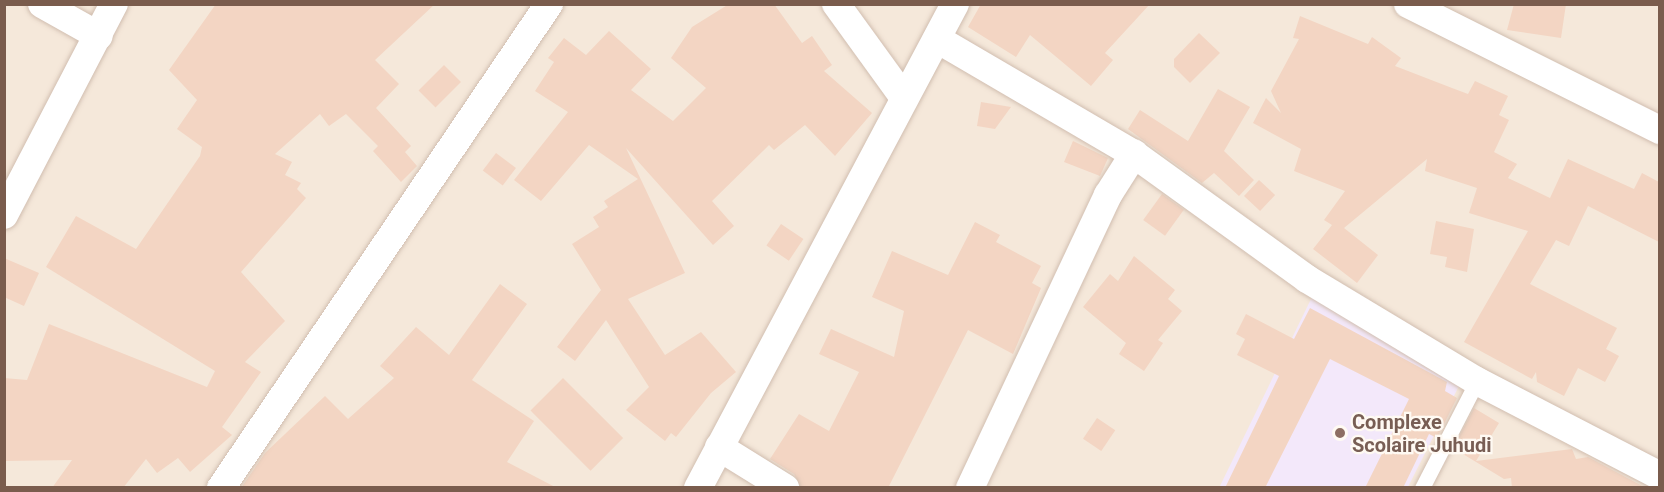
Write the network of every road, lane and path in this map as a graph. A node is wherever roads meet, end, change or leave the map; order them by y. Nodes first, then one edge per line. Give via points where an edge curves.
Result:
1 (42, 4) edge
2 (114, 4) edge
3 (549, 4) edge
4 (836, 4) edge
5 (955, 4) edge
6 (1408, 4) edge
7 (99, 36) junction
8 (937, 39) junction
9 (904, 98) junction
10 (1659, 130) edge
11 (1134, 154) junction
12 (4, 215) edge
13 (1476, 381) junction
14 (718, 447) junction
15 (1659, 477) edge
16 (221, 488) edge
17 (698, 488) edge
18 (785, 488) edge
19 (970, 488) edge
20 (1422, 488) edge
21 (1654, 488) edge

1 - 7 street
2 - 7 street
3 - 16 street
4 - 9 street
5 - 8 street
6 - 10 street
7 - 12 street
8 - 9 street
8 - 11 street
9 - 14 street
11 - 13 street via 1307,279
11 - 19 street via 1108,195
13 - 15 street
13 - 20 lane
14 - 17 street
14 - 18 street
15 - 21 street

